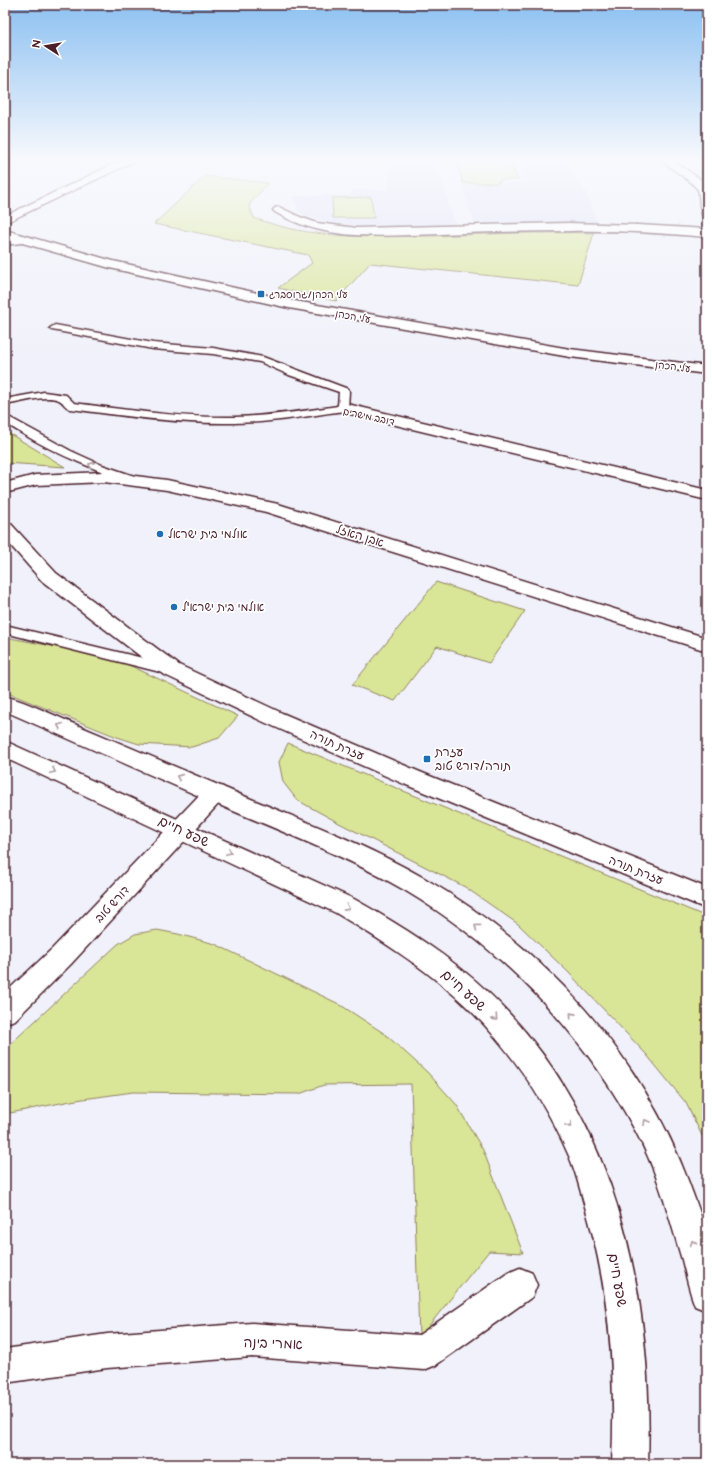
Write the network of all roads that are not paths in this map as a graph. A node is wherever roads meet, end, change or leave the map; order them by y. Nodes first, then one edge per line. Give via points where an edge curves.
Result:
1 (329, 228) edge
2 (538, 228) edge
3 (610, 228) edge
4 (707, 233) edge
5 (5, 234) edge
6 (26, 240) junction
7 (5, 242) edge
8 (55, 328) dead end
9 (707, 370) edge
10 (5, 402) edge
11 (343, 408) junction
12 (5, 418) edge
13 (141, 482) junction
14 (5, 488) edge
15 (707, 495) edge
16 (5, 528) edge
17 (5, 629) edge
18 (707, 645) edge
19 (172, 670) junction
20 (5, 703) edge
21 (5, 748) edge
22 (215, 793) junction
23 (181, 830) junction
24 (707, 899) edge
25 (5, 1011) edge
26 (520, 1285) dead end
27 (707, 1294) edge
28 (5, 1366) edge
29 (630, 1464) edge

1 - 2 street via 351,231
3 - 4 street
5 - 6 street, עלי הכהן
6 - 7 lane
6 - 9 street, עלי הכהן via 168,278 289,304 554,351
8 - 11 lane via 153,346 213,351 263,360 344,391
10 - 11 lane, דובב מישרים via 44,395 62,397 71,406 158,416 216,419 258,419
11 - 15 street, דובב מישרים
13 -> 12 lane via 99,469 66,454
13 - 14 street, אבן האזל via 104,477 74,478 35,480
13 - 18 street, אבן האזל via 222,496 272,508
16 - 19 street, עזרת תורה via 49,577
17 - 19 lane
19 - 24 street, עזרת תורה via 412,778
22 -> 20 street
21 -> 23 street, שפע חיים
22 - 23 street, דורש טוב
27 -> 22 street via 674,1183 648,1125 621,1078 591,1036 549,990 491,936 414,884 375,863
23 - 25 street, דורש טוב via 62,956
23 -> 29 street, שפע חיים via 345,906 399,938 444,970 481,1003 519,1045 553,1094 583,1152 605,1216 621,1285 630,1361
26 - 28 street, אמרי בינה via 424,1353 252,1340 107,1351

